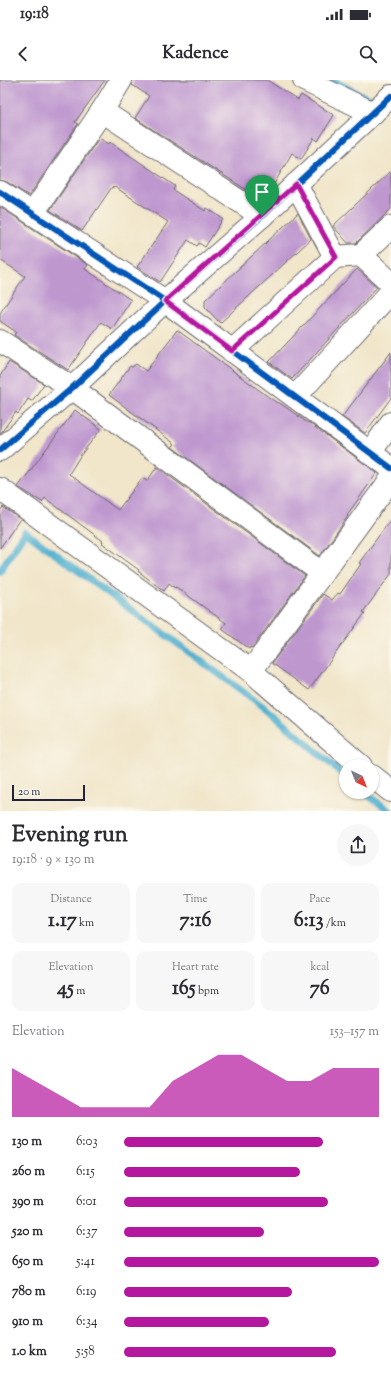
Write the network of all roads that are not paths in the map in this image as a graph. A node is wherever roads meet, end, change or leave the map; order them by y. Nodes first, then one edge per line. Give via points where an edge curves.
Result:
1 (121, 80) edge
2 (304, 80) edge
3 (391, 96) edge
4 (102, 111) junction
5 (373, 113) junction
6 (296, 184) junction
7 (0, 192) edge
8 (33, 214) junction
9 (262, 216) junction
10 (391, 227) edge
11 (362, 255) junction
12 (336, 257) junction
13 (391, 282) edge
14 (391, 292) edge
15 (165, 301) junction
16 (0, 341) edge
17 (232, 351) junction
18 (72, 388) junction
19 (295, 397) junction
20 (391, 423) edge
21 (0, 450) edge
22 (370, 453) junction
23 (391, 468) edge
24 (391, 479) edge
25 (0, 489) edge
26 (322, 572) junction
27 (251, 671) junction
28 (353, 759) edge
29 (379, 782) edge
30 (391, 791) edge

1 - 4 street
2 - 5 street
3 - 5 street
4 - 8 street
4 - 9 street
5 - 6 street
6 - 9 street
6 - 12 street
7 - 8 street
8 - 15 street
9 - 15 street
10 - 11 street
11 - 12 street
11 - 13 street
12 - 17 street
14 - 19 street
15 - 17 street
15 - 18 street
16 - 18 street
17 - 19 street
18 - 21 street
18 - 26 street
19 - 22 street
20 - 22 street
22 - 23 street
24 - 26 street
25 - 27 street
26 - 27 street
27 - 28 street
29 - 30 street

